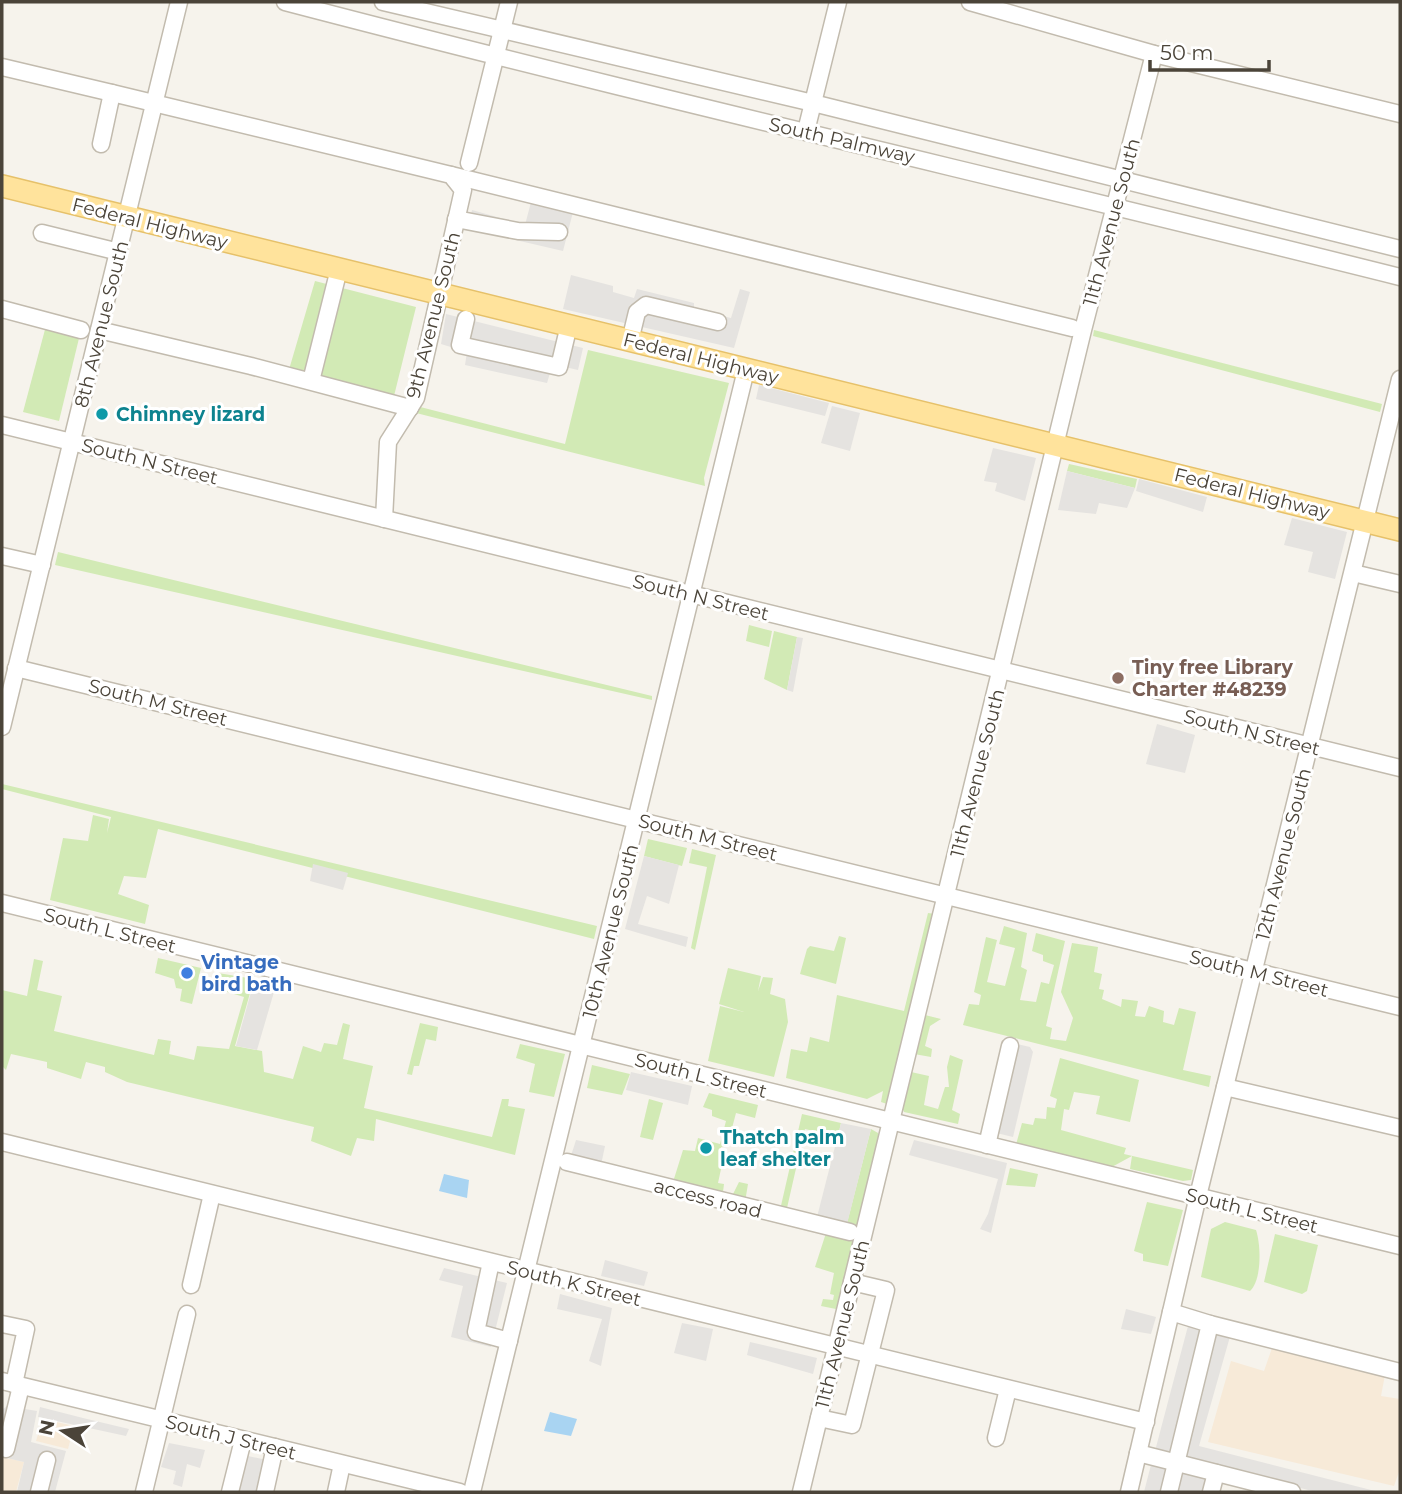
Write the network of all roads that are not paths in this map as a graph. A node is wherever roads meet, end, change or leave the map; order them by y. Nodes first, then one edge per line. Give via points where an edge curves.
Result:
1 (179, 2) edge
2 (285, 2) edge
3 (383, 2) edge
4 (509, 2) edge
5 (838, 2) edge
6 (970, 2) edge
7 (502, 31) junction
8 (1154, 54) junction
9 (496, 56) junction
10 (2, 67) edge
11 (112, 93) junction
12 (155, 102) junction
13 (813, 103) junction
14 (1400, 114) edge
15 (806, 131) junction
16 (101, 144) dead end
17 (468, 163) dead end
18 (451, 175) junction
19 (1123, 181) junction
20 (2, 186) edge
21 (1117, 205) junction
22 (127, 217) junction
23 (456, 219) junction
24 (559, 232) dead end
25 (43, 233) dead end
26 (1400, 249) edge
27 (118, 252) junction
28 (339, 269) junction
29 (1400, 277) edge
30 (438, 293) junction
31 (2, 309) edge
32 (467, 319) dead end
33 (718, 322) dead end
34 (569, 326) junction
35 (1072, 328) dead end
36 (81, 330) dead end
37 (99, 330) junction
38 (630, 341) junction
39 (746, 370) junction
40 (1400, 379) edge
41 (311, 382) junction
42 (410, 408) junction
43 (1396, 412) edge
44 (2, 425) edge
45 (72, 442) junction
46 (1057, 446) junction
47 (384, 519) junction
48 (1367, 521) junction
49 (1400, 530) edge
50 (2, 556) edge
51 (42, 565) junction
52 (1353, 573) junction
53 (1400, 584) edge
54 (692, 594) junction
55 (16, 668) junction
56 (1002, 671) junction
57 (2, 727) edge
58 (1310, 746) junction
59 (1400, 768) edge
60 (637, 820) junction
61 (947, 896) junction
62 (2, 903) edge
63 (1254, 972) junction
64 (1400, 1007) edge
65 (582, 1046) junction
66 (1010, 1046) dead end
67 (1225, 1087) junction
68 (892, 1122) junction
69 (1400, 1128) edge
70 (2, 1142) edge
71 (987, 1145) junction
72 (567, 1162) dead end
73 (212, 1194) junction
74 (1198, 1196) junction
75 (850, 1232) dead end
76 (1400, 1246) edge
77 (491, 1262) junction
78 (526, 1271) junction
79 (852, 1282) junction
80 (191, 1285) dead end
81 (1171, 1312) junction
82 (187, 1314) dead end
83 (2, 1324) edge
84 (1210, 1324) junction
85 (509, 1341) junction
86 (836, 1347) junction
87 (870, 1355) junction
88 (1400, 1371) edge
89 (12, 1384) edge
90 (1008, 1389) junction
91 (819, 1418) junction
92 (161, 1420) junction
93 (1146, 1422) junction
94 (996, 1437) dead end
95 (243, 1440) junction
96 (275, 1447) junction
97 (6, 1449) dead end
98 (1138, 1453) junction
99 (47, 1460) dead end
100 (1176, 1463) junction
101 (342, 1464) junction
102 (1216, 1473) junction
103 (1263, 1489) edge
104 (39, 1492) edge
105 (144, 1492) edge
106 (230, 1492) edge
107 (265, 1492) edge
108 (336, 1492) edge
109 (460, 1492) edge
110 (472, 1492) edge
111 (801, 1492) edge
112 (1129, 1492) edge
113 (1169, 1492) edge
114 (1211, 1492) edge
115 (1292, 1492) edge

1 - 12 street, 8th Avenue South
2 - 9 street, South Palmway
3 - 7 street, South Palmway
4 - 7 street
5 - 13 street
6 - 8 street
7 - 9 street
7 - 13 street, South Palmway
8 - 14 street
8 - 19 street, 11th Avenue South
9 - 15 street, South Palmway
9 - 17 street
10 - 11 street
11 - 12 street
11 - 16 street
12 - 18 street
12 - 22 street, 8th Avenue South
13 - 15 street
13 - 19 street, South Palmway
15 - 21 street, South Palmway
18 - 23 street, 9th Avenue South via 463,190
18 - 35 street
19 - 21 street, 11th Avenue South
19 - 26 street, South Palmway
20 - 22 main road, Federal Highway
21 - 29 street, South Palmway
21 - 46 street, 11th Avenue South
22 - 27 street, 8th Avenue South
22 - 28 main road, Federal Highway
23 - 24 street via 517,231
23 - 30 street, 9th Avenue South
25 - 27 street
27 - 37 street, 8th Avenue South
28 - 30 main road, Federal Highway
28 - 41 street
30 - 34 main road, Federal Highway
30 - 42 street, 9th Avenue South
31 - 36 street
32 - 34 street via 460,345 559,367
33 - 38 street via 646,305 636,312
34 - 38 main road, Federal Highway
37 - 41 street
37 - 45 street, 8th Avenue South
38 - 39 main road, Federal Highway
39 - 46 main road, Federal Highway
39 - 54 street, 10th Avenue South
40 - 43 street, 12th Avenue South
41 - 42 street
42 - 47 street, 9th Avenue South via 388,442
43 - 48 street, 12th Avenue South
44 - 45 street, South N Street
45 - 47 street, South N Street
45 - 51 street, 8th Avenue South
46 - 48 main road, Federal Highway
46 - 56 street, 11th Avenue South
47 - 54 street, South N Street
48 - 49 main road, Federal Highway
48 - 52 street, 12th Avenue South
50 - 51 street
51 - 55 street, 8th Avenue South
52 - 53 street
52 - 58 street, 12th Avenue South
54 - 56 street, South N Street
54 - 60 street, 10th Avenue South
55 - 57 street, 8th Avenue South
55 - 60 street, South M Street
56 - 58 street, South N Street
56 - 61 street, 11th Avenue South
58 - 59 street, South N Street
58 - 63 street, 12th Avenue South
60 - 61 street, South M Street
60 - 65 street, 10th Avenue South
61 - 63 street, South M Street
61 - 68 street, 11th Avenue South
62 - 65 street, South L Street
63 - 64 street, South M Street
63 - 67 street, 12th Avenue South
65 - 68 street, South L Street
65 - 78 street, 10th Avenue South
66 - 71 street
67 - 69 street
67 - 74 street, 12th Avenue South
68 - 71 street, South L Street
68 - 79 street, 11th Avenue South
70 - 73 street, South K Street
71 - 74 street, South L Street
72 - 75 street, access road
73 - 77 street, South K Street
73 - 80 street
74 - 76 street, South L Street
74 - 81 street, 12th Avenue South
77 - 78 street, South K Street
77 - 85 street via 476,1332
78 - 85 street, 10th Avenue South
78 - 86 street, South K Street
79 - 86 street, 11th Avenue South
79 - 87 street via 886,1290
81 - 84 street
81 - 93 street, 12th Avenue South
82 - 92 street
83 - 89 street via 26,1329
84 - 88 street
84 - 100 street
85 - 110 street, 10th Avenue South
86 - 87 street, South K Street
86 - 91 street, 11th Avenue South
87 - 90 street, South K Street
87 - 91 street via 852,1426
89 - 92 street, South J Street
89 - 97 street
90 - 93 street, South K Street
90 - 94 street
91 - 111 street, 11th Avenue South
92 - 95 street, South J Street
92 - 105 street
93 - 98 street, 12th Avenue South
95 - 96 street, South J Street
95 - 106 street
96 - 101 street, South J Street
96 - 107 street
98 - 100 street
98 - 112 street, 12th Avenue South
99 - 104 street
100 - 102 street
100 - 113 street
101 - 108 street
101 - 109 street, South J Street
102 - 103 street
102 - 114 street
103 - 115 street

